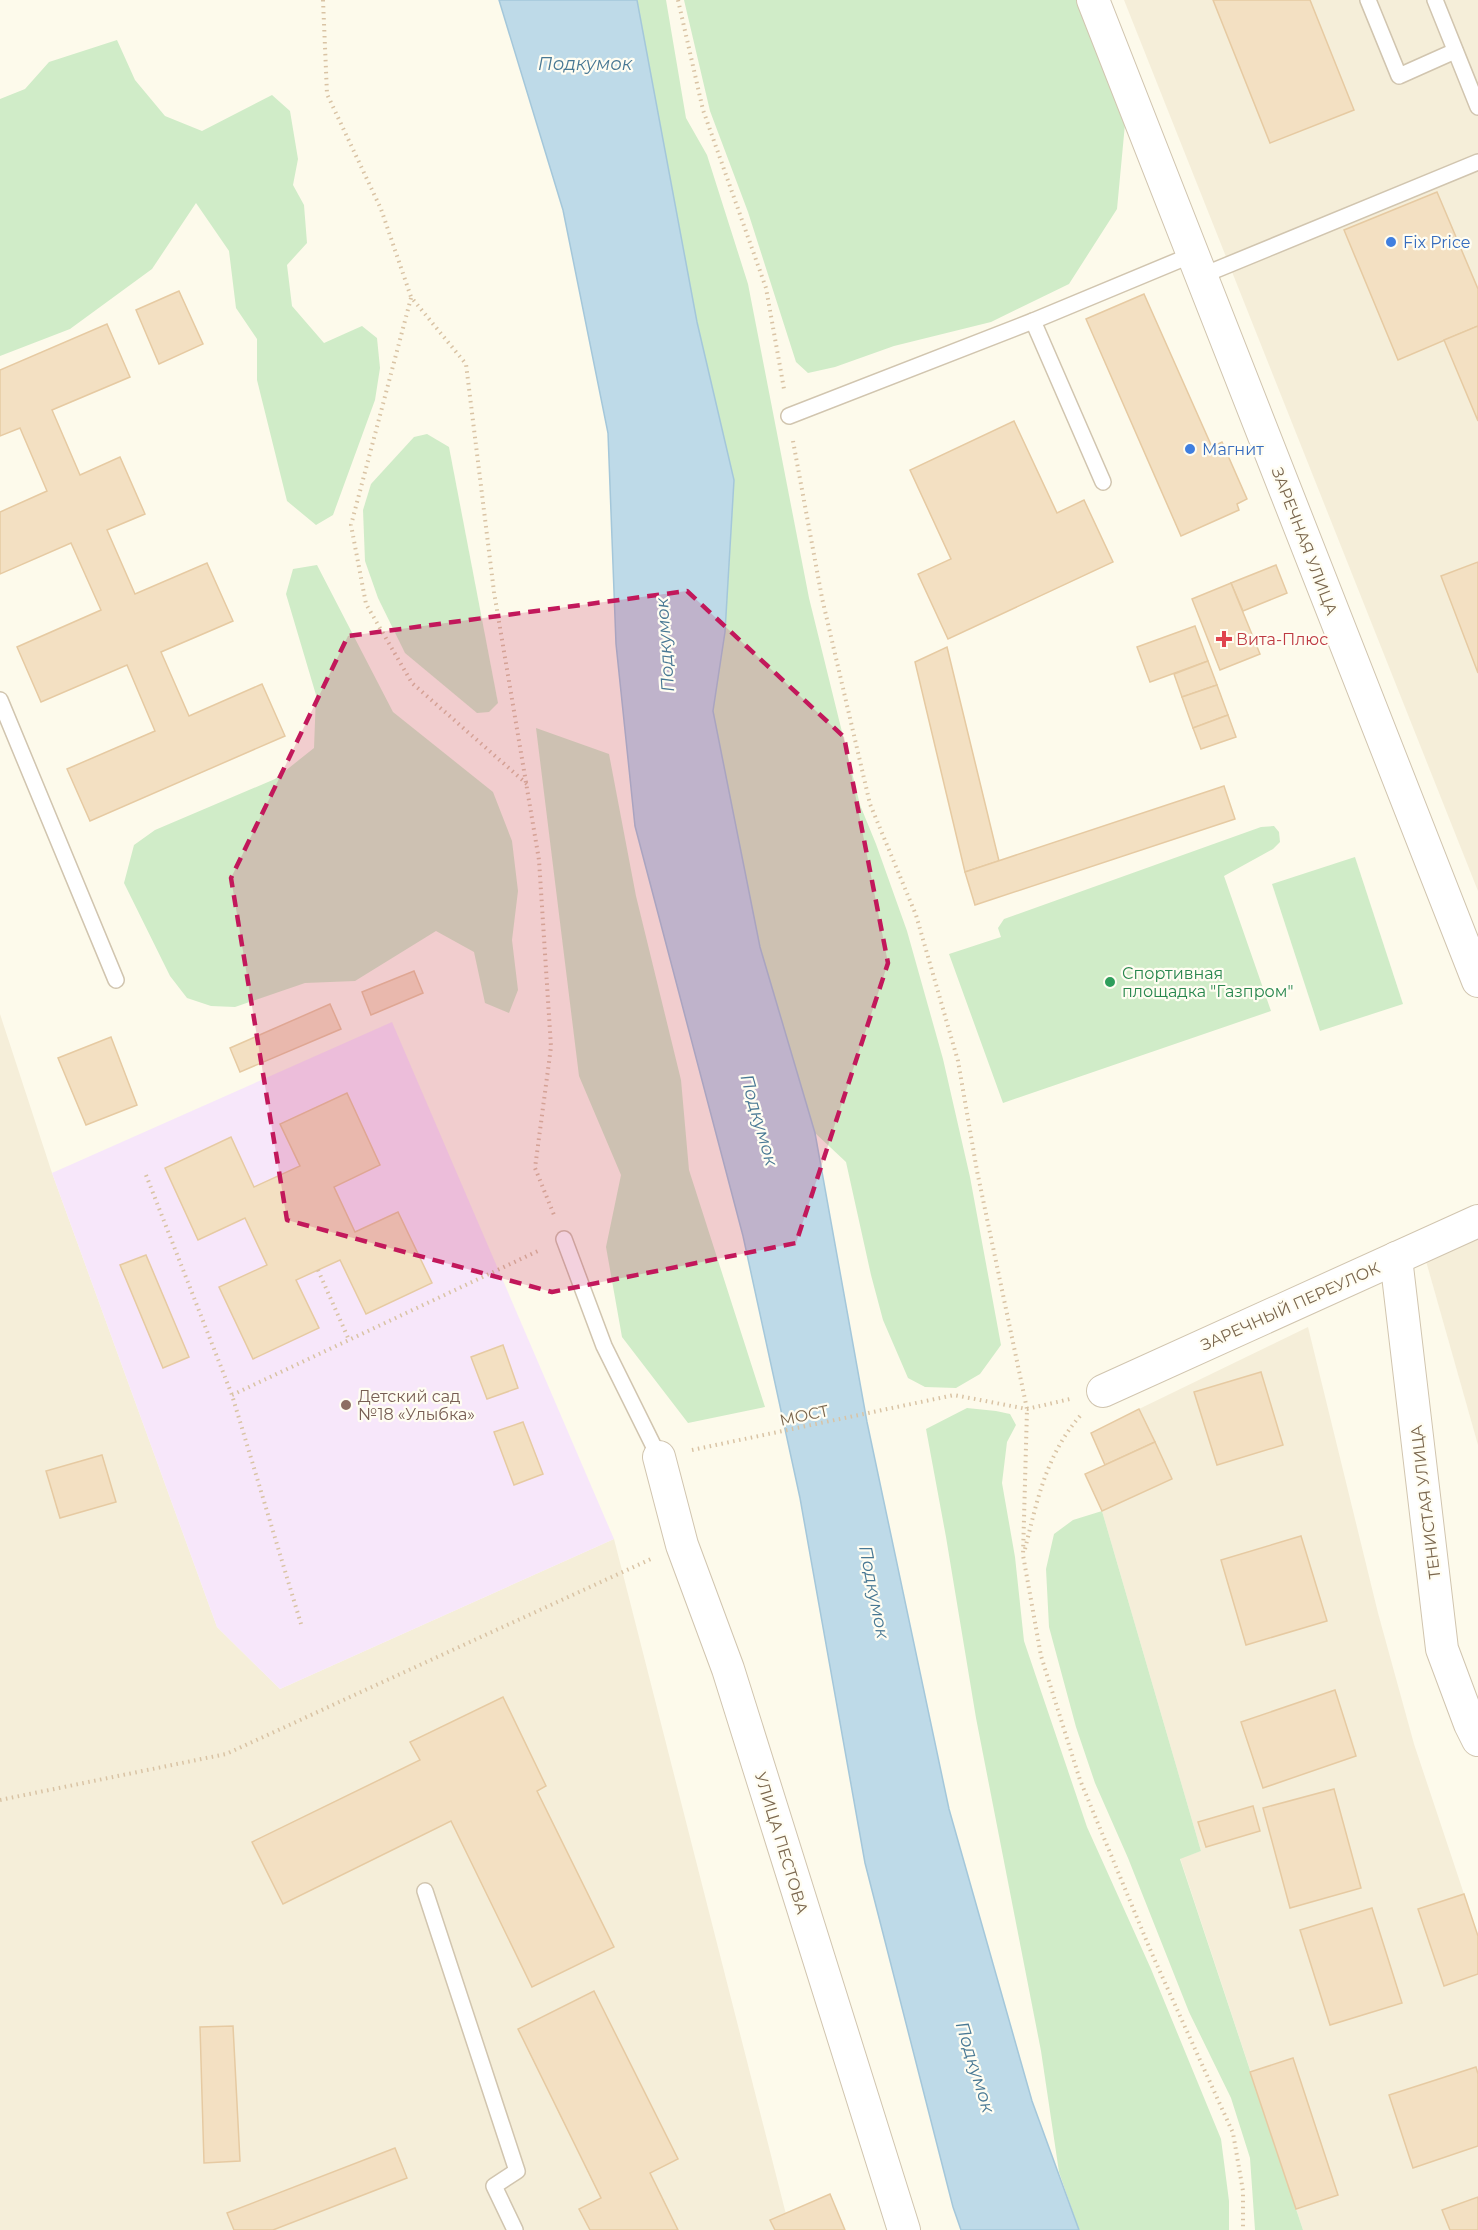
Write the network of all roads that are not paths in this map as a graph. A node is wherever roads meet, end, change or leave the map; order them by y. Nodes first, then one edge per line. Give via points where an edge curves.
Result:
1 (1093, 0) edge
2 (1368, 0) edge
3 (1435, 0) edge
4 (1455, 51) junction
5 (1478, 107) edge
6 (1478, 162) edge
7 (1197, 265) junction
8 (1034, 321) junction
9 (789, 416) road end
10 (1103, 482) dead end
11 (0, 700) edge
12 (116, 980) dead end
13 (1478, 981) edge
14 (1478, 1221) edge
15 (564, 1239) road end
16 (1396, 1258) junction
17 (1103, 1391) road end
18 (659, 1457) joint
19 (1478, 1740) edge
20 (425, 1891) dead end
21 (514, 2230) edge
22 (904, 2230) edge

1 - 7 street, ЗАРЕЧНАЯ УЛИЦА
2 - 4 lane via 1399,76
3 - 4 lane
4 - 5 lane
6 - 7 lane
7 - 8 lane
7 - 13 street, ЗАРЕЧНАЯ УЛИЦА
8 - 9 lane
8 - 10 lane
11 - 12 lane
14 - 16 street, ЗАРЕЧНЫЙ ПЕРЕУЛОК
15 - 18 lane via 604,1346
16 - 17 street, ЗАРЕЧНЫЙ ПЕРЕУЛОК
16 - 19 street, ТЕНИСТАЯ УЛИЦА via 1442,1649
18 - 22 street, УЛИЦА ПЕСТОВА via 682,1545 728,1670
20 - 21 lane via 517,2171 494,2186

